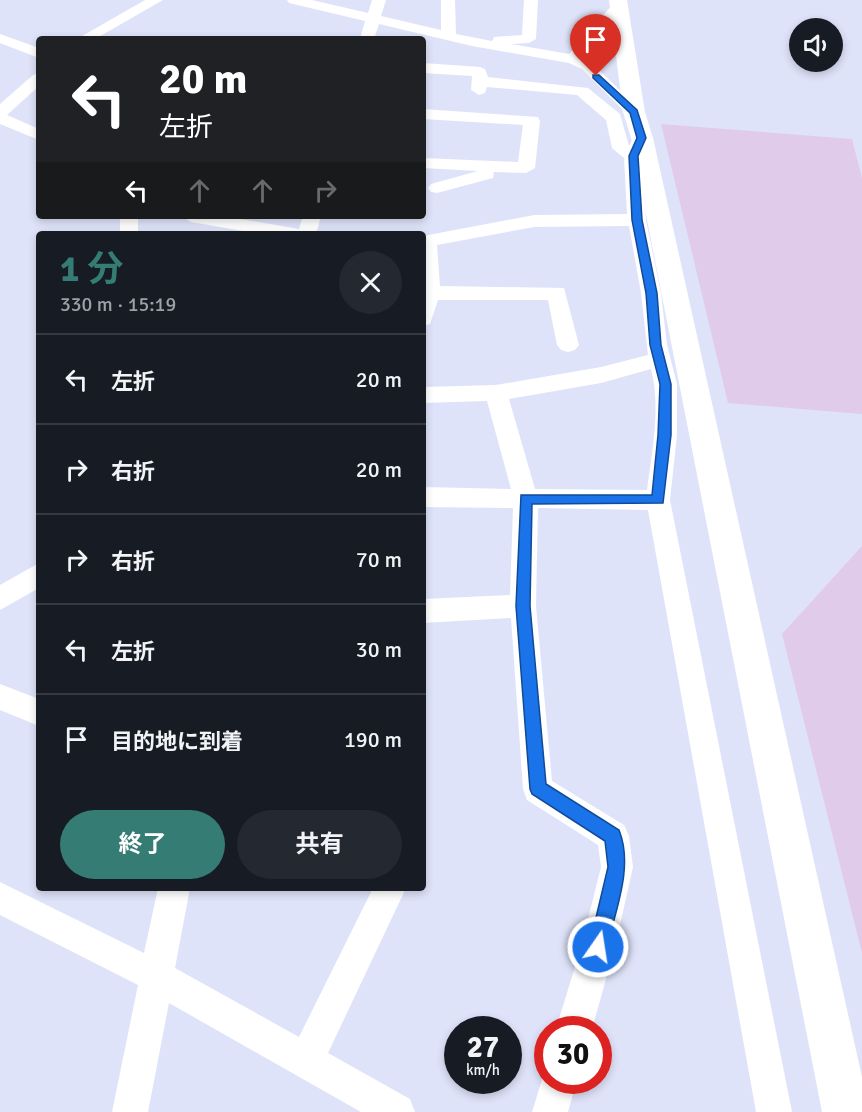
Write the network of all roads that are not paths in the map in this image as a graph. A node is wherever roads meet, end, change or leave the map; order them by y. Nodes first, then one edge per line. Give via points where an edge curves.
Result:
1 (156, 0) edge
2 (294, 0) edge
3 (379, 0) edge
4 (448, 0) edge
5 (531, 0) edge
6 (618, 3) edge
7 (373, 19) junction
8 (90, 36) edge
9 (361, 36) edge
10 (448, 36) junction
11 (0, 38) edge
12 (472, 42) junction
13 (36, 52) edge
14 (573, 59) junction
15 (426, 68) edge
16 (36, 81) edge
17 (479, 81) junction
18 (0, 113) edge
19 (426, 114) edge
20 (476, 117) junction
21 (0, 118) edge
22 (36, 134) edge
23 (636, 135) junction
24 (426, 163) edge
25 (526, 168) junction
26 (437, 188) dead end
27 (208, 219) edge
28 (637, 220) junction
29 (277, 231) edge
30 (426, 242) edge
31 (426, 252) edge
32 (430, 293) junction
33 (426, 308) edge
34 (568, 345) dead end
35 (659, 359) junction
36 (495, 393) junction
37 (426, 395) edge
38 (426, 497) edge
39 (526, 499) junction
40 (658, 500) junction
41 (36, 578) edge
42 (0, 599) edge
43 (523, 606) junction
44 (426, 611) edge
45 (0, 697) edge
46 (36, 712) edge
47 (173, 891) edge
48 (389, 891) edge
49 (0, 898) edge
50 (158, 977) junction
51 (578, 1016) edge
52 (306, 1060) junction
53 (556, 1094) edge
54 (130, 1112) edge
55 (397, 1112) edge
56 (550, 1112) edge
57 (774, 1112) edge
58 (846, 1112) edge

1 - 8 street
2 - 7 street
3 - 7 street
4 - 10 street
5 - 12 street via 529,39
6 - 14 street
6 - 23 street
7 - 9 street
7 - 10 street
10 - 12 street
11 - 13 street
12 - 14 street
14 - 23 street via 587,66
15 - 17 street via 480,72
16 - 18 street
17 - 20 street
17 - 23 street via 582,91 614,118 621,148
19 - 20 street
20 - 25 street via 532,121
21 - 22 street
23 - 28 street
23 - 58 street
24 - 25 street
25 - 26 street via 475,176
27 - 29 street
28 - 30 street via 534,222
28 - 35 street
31 - 32 street
32 - 33 street
32 - 34 street via 557,293
35 - 36 street via 601,375
35 - 40 street via 666,384
36 - 37 street
36 - 39 street
38 - 39 street
39 - 40 street
39 - 43 street
40 - 57 street
41 - 42 street
43 - 44 street
43 - 51 street via 538,789 613,836 617,867
45 - 46 street
47 - 50 street
48 - 52 street
49 - 50 street
50 - 52 street
50 - 54 street
52 - 55 street
53 - 56 street

